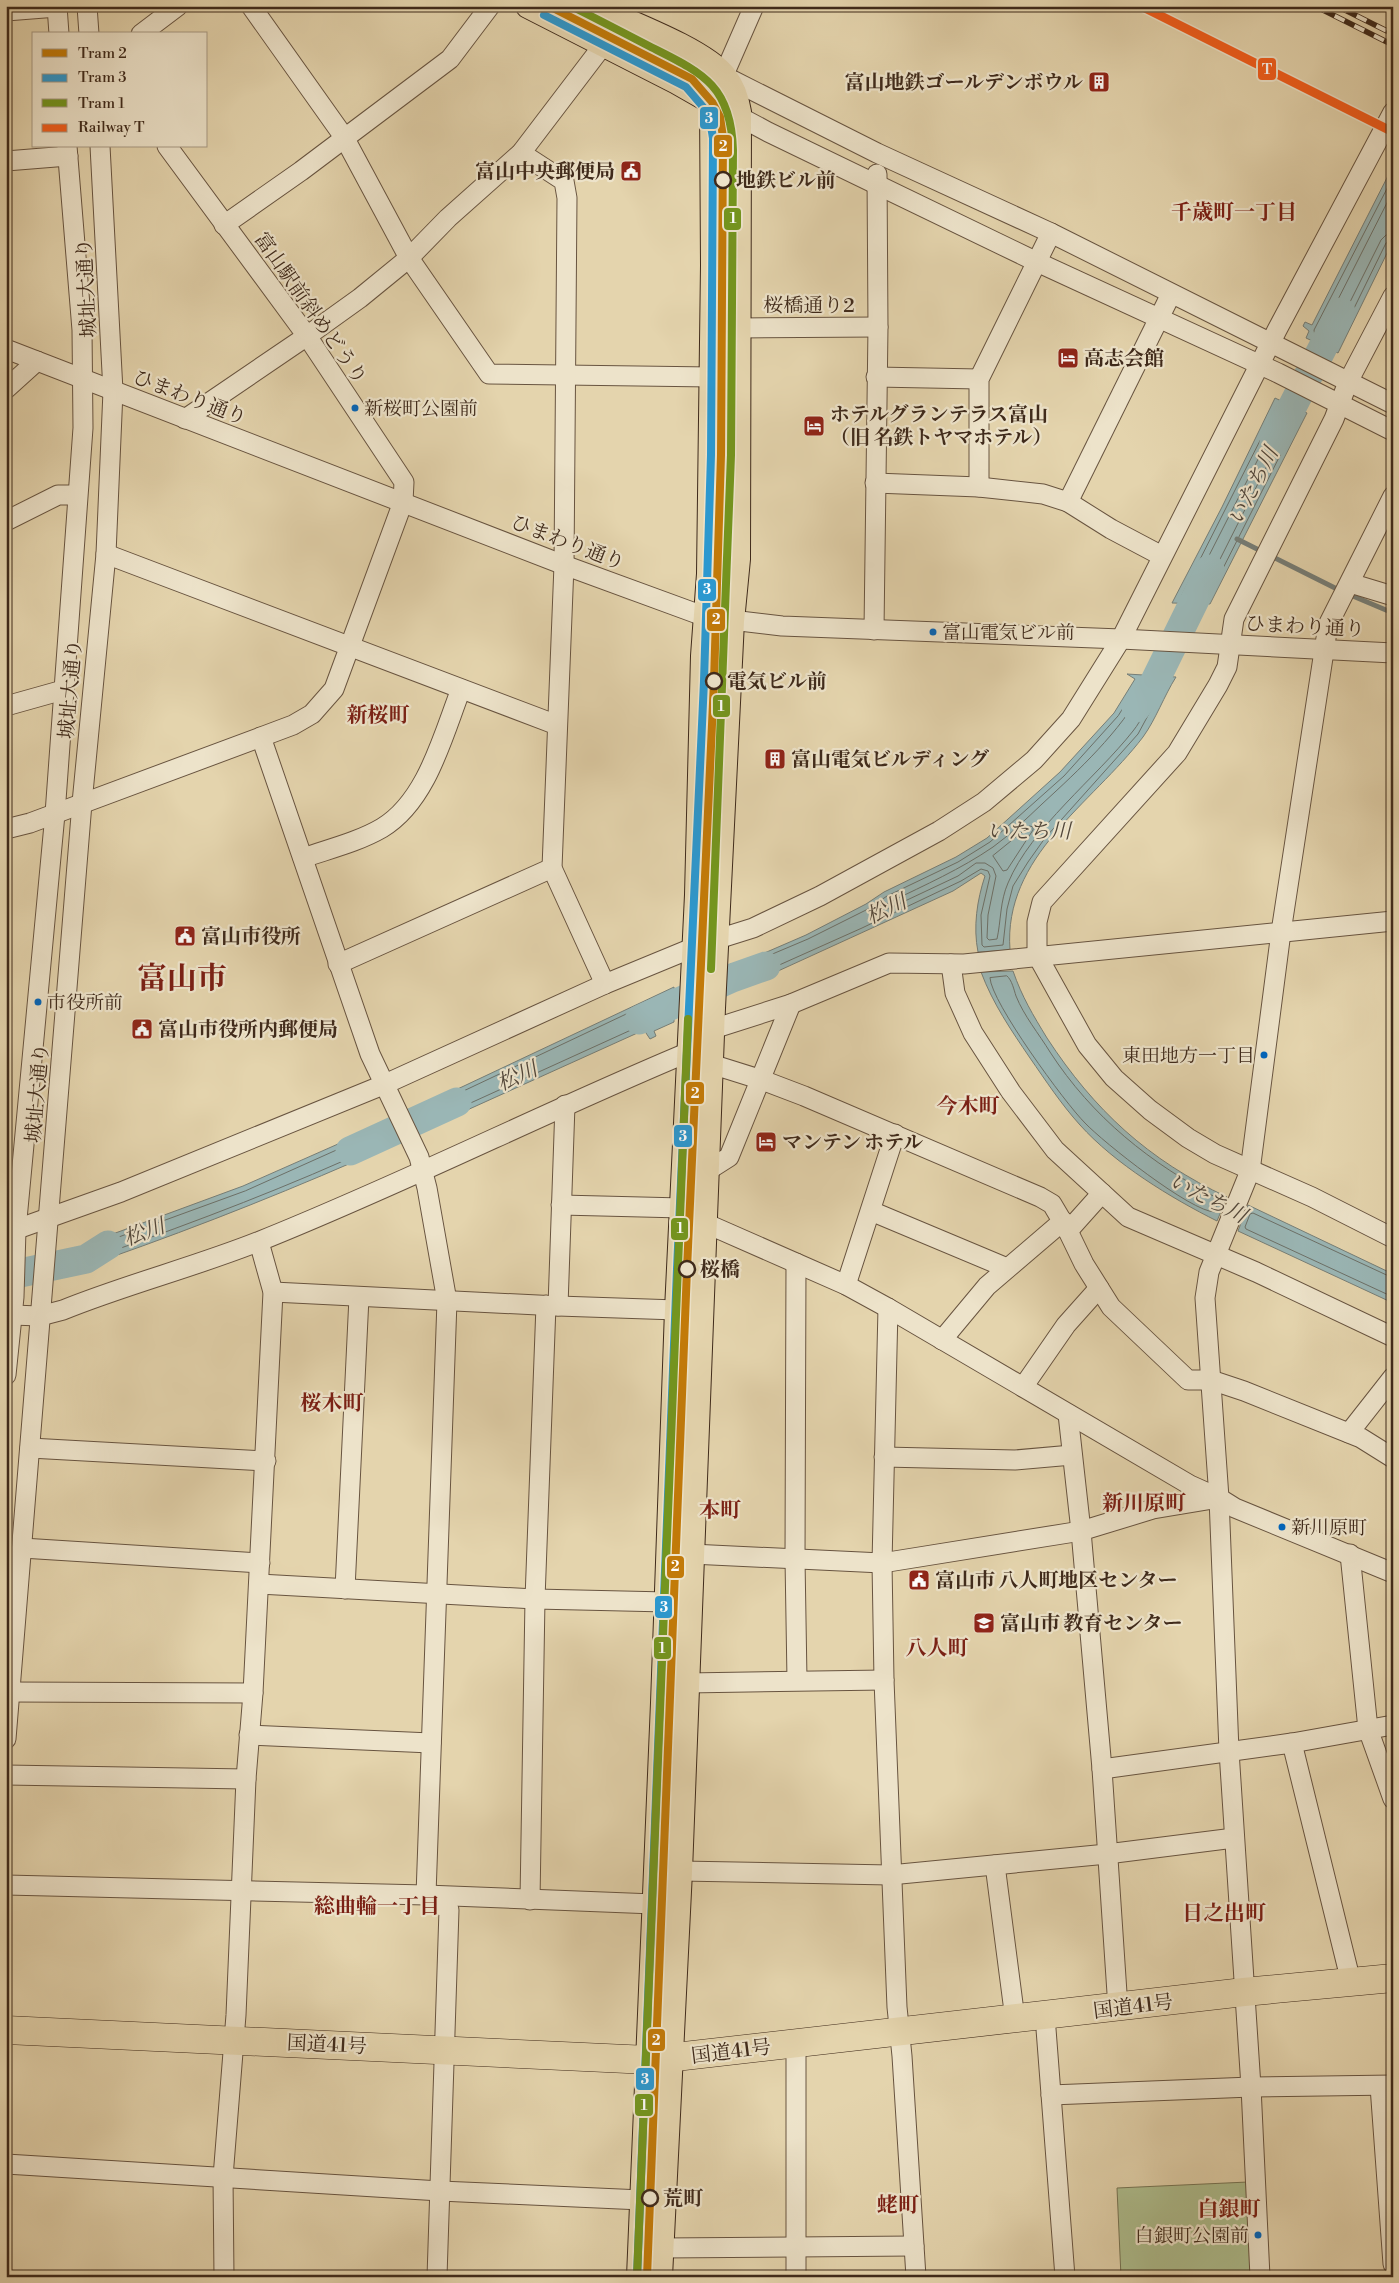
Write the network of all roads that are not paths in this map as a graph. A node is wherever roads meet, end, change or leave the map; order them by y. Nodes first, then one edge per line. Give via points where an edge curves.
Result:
1 (87, 6) edge
2 (178, 6) edge
3 (251, 6) edge
4 (490, 6) edge
5 (528, 6) edge
6 (593, 6) edge
7 (754, 6) edge
8 (57, 7) edge
9 (6, 11) edge
10 (59, 32) edge
11 (89, 32) edge
12 (144, 32) edge
13 (604, 44) junction
14 (724, 76) junction
15 (712, 102) junction
16 (1393, 112) edge
17 (739, 117) junction
18 (344, 137) junction
19 (100, 148) edge
20 (167, 148) edge
21 (68, 151) edge
22 (521, 153) junction
23 (877, 153) junction
24 (6, 161) edge
25 (878, 184) junction
26 (224, 225) junction
27 (1052, 233) junction
28 (409, 258) junction
29 (1037, 262) junction
30 (1171, 294) junction
31 (1393, 296) edge
32 (1159, 320) junction
33 (878, 327) junction
34 (740, 328) junction
35 (307, 336) junction
36 (1278, 348) junction
37 (6, 349) edge
38 (37, 361) junction
39 (1260, 364) junction
40 (566, 376) junction
41 (712, 377) junction
42 (876, 377) junction
43 (84, 380) junction
44 (979, 380) junction
45 (1344, 380) junction
46 (6, 389) edge
47 (113, 391) junction
48 (1334, 401) junction
49 (1393, 404) edge
50 (185, 419) junction
51 (1393, 431) edge
52 (875, 483) junction
53 (978, 487) junction
54 (77, 495) junction
55 (1393, 496) edge
56 (403, 502) junction
57 (1068, 502) junction
58 (6, 521) edge
59 (106, 554) junction
60 (1162, 556) junction
61 (564, 566) junction
62 (1350, 583) junction
63 (1393, 596) edge
64 (706, 617) junction
65 (732, 621) junction
66 (874, 630) junction
67 (1121, 639) junction
68 (1222, 645) junction
69 (349, 647) junction
70 (1323, 650) junction
71 (1393, 653) edge
72 (461, 689) junction
73 (63, 690) junction
74 (6, 706) edge
75 (557, 725) junction
76 (261, 737) junction
77 (82, 803) junction
78 (55, 814) junction
79 (6, 829) edge
80 (303, 858) junction
81 (552, 868) junction
82 (1393, 921) edge
83 (1280, 932) junction
84 (717, 939) junction
85 (693, 948) junction
86 (1038, 955) junction
87 (338, 964) junction
88 (958, 964) junction
89 (605, 984) junction
90 (791, 1004) junction
91 (713, 1018) junction
92 (689, 1052) junction
93 (711, 1064) junction
94 (762, 1080) junction
95 (388, 1093) junction
96 (565, 1105) junction
97 (895, 1134) junction
98 (423, 1170) junction
99 (707, 1171) junction
100 (1247, 1179) junction
101 (1102, 1193) junction
102 (561, 1205) junction
103 (682, 1208) junction
104 (871, 1211) junction
105 (705, 1223) junction
106 (1066, 1226) junction
107 (47, 1227) junction
108 (13, 1236) edge
109 (1393, 1238) edge
110 (259, 1242) junction
111 (1219, 1251) junction
112 (796, 1263) junction
113 (1007, 1268) junction
114 (846, 1285) junction
115 (1099, 1288) junction
116 (274, 1292) junction
117 (359, 1296) junction
118 (447, 1301) junction
119 (13, 1306) junction
120 (552, 1306) junction
121 (888, 1308) junction
122 (677, 1310) junction
123 (40, 1316) junction
124 (1393, 1337) edge
125 (942, 1340) junction
126 (6, 1376) edge
127 (1393, 1378) edge
128 (1211, 1380) junction
129 (1023, 1387) junction
130 (1068, 1414) junction
131 (1349, 1433) junction
132 (30, 1448) junction
133 (1072, 1455) junction
134 (884, 1457) junction
135 (1393, 1458) edge
136 (266, 1461) junction
137 (1218, 1498) junction
138 (1081, 1530) junction
139 (22, 1548) junction
140 (691, 1554) junction
141 (1350, 1554) junction
142 (795, 1559) junction
143 (260, 1562) junction
144 (882, 1563) junction
145 (1393, 1573) edge
146 (259, 1584) junction
147 (345, 1588) junction
148 (435, 1593) junction
149 (535, 1599) junction
150 (667, 1602) junction
151 (797, 1680) junction
152 (884, 1680) junction
153 (687, 1683) junction
154 (10, 1692) junction
155 (253, 1694) junction
156 (1393, 1725) edge
157 (1368, 1729) junction
158 (249, 1735) junction
159 (6, 1739) edge
160 (1292, 1742) junction
161 (431, 1743) junction
162 (1228, 1751) junction
163 (1102, 1769) junction
164 (6, 1775) edge
165 (246, 1780) junction
166 (1393, 1799) edge
167 (1234, 1838) junction
168 (1107, 1854) junction
169 (995, 1865) junction
170 (680, 1871) junction
171 (890, 1875) junction
172 (6, 1885) edge
173 (242, 1891) junction
174 (426, 1895) junction
175 (530, 1900) junction
176 (654, 1904) junction
177 (1393, 1978) edge
178 (1351, 1982) junction
179 (1244, 1992) junction
180 (1118, 2008) junction
181 (1045, 2016) junction
182 (1015, 2019) junction
183 (6, 2030) edge
184 (899, 2032) junction
185 (234, 2040) junction
186 (796, 2044) junction
187 (445, 2050) junction
188 (660, 2059) junction
189 (1386, 2085) edge
190 (1251, 2087) junction
191 (1051, 2095) junction
192 (6, 2164) edge
193 (224, 2177) junction
194 (440, 2190) junction
195 (642, 2200) junction
196 (914, 2246) junction
197 (662, 2248) junction
198 (796, 2248) junction
199 (1393, 2264) edge
200 (224, 2277) edge
201 (437, 2277) edge
202 (639, 2277) edge
203 (660, 2277) edge
204 (796, 2277) edge
205 (916, 2277) edge
206 (1065, 2277) edge
207 (1260, 2277) edge

1 - 11 street
2 - 12 street
3 - 18 street
4 - 18 street via 450,59
5 - 13 main road
6 - 14 main road via 691,51 711,63
7 - 14 street
8 - 9 street
8 - 10 street
13 - 15 main road
13 - 22 street
14 - 15 street
14 - 17 main road via 734,92
14 - 23 street
15 - 17 street
15 - 41 main road
16 - 36 street
17 - 25 street
17 - 34 main road
18 - 26 street
18 - 28 street
19 - 47 street, 城址大通り
20 - 26 street, 富山駅前斜めどうり
21 - 24 street
21 - 43 street, 城址大通り
22 - 28 street via 448,218
22 - 40 street via 564,181 567,198
23 - 25 street
23 - 27 street
25 - 29 street
25 - 33 street
26 - 35 street, 富山駅前斜めどうり
27 - 29 street
27 - 30 street
28 - 35 street
28 - 40 street via 489,374
29 - 32 street
29 - 44 street
30 - 32 street
30 - 36 street
31 - 45 street
32 - 39 street
32 - 57 street
33 - 34 street, 桜橋通り2
33 - 42 street
34 - 65 main road via 738,559
35 - 50 street
35 - 56 street, 富山駅前斜めどうり via 404,482
36 - 39 street
36 - 45 street
37 - 38 street, ひまわり通り
38 - 43 street, ひまわり通り
38 - 46 street
39 - 48 street
39 - 60 street
40 - 41 street
40 - 61 street
41 - 64 main road
42 - 44 street
42 - 52 street
43 - 47 street, ひまわり通り
43 - 54 street, 城址大通り
44 - 53 street
45 - 48 street
45 - 49 street
47 - 50 street, ひまわり通り
47 - 59 street, 城址大通り
48 - 51 street
48 - 68 street
50 - 56 street, ひまわり通り
52 - 53 street
52 - 66 street
53 - 57 street via 1043,494
54 - 58 street via 58,495
54 - 73 street, 城址大通り
55 - 62 street
56 - 61 street, ひまわり通り
56 - 69 street
57 - 60 street
59 - 69 street
59 - 77 street, 城址大通り
60 - 67 street
61 - 64 street, ひまわり通り
61 - 75 street
62 - 63 street
62 - 70 street via 1328,625
64 - 65 street, ひまわり通り
64 - 85 main road
65 - 66 street, ひまわり通り
65 - 84 main road
66 - 67 street, ひまわり通り
67 - 68 street, ひまわり通り
67 - 84 street via 1071,719 1034,760 984,802 939,831 820,896 753,928
68 - 70 street, ひまわり通り
68 - 86 street via 1227,667 1178,753 1042,902 1037,922
69 - 72 street
69 - 76 street via 334,689 312,714
70 - 71 street, ひまわり通り
70 - 83 street
72 - 75 street
72 - 80 street via 428,772 400,814 362,838
73 - 74 street
73 - 78 street, 城址大通り
75 - 81 street
76 - 77 street
76 - 80 street
77 - 78 street
77 - 107 street, 城址大通り
78 - 79 street
78 - 108 street, 城址大通り
80 - 87 street
81 - 87 street
81 - 89 street
82 - 83 street
83 - 86 street
83 - 100 street
84 - 85 street
84 - 91 main road
85 - 89 street
85 - 92 main road
86 - 88 street
86 - 100 street via 1087,1045 1114,1078 1150,1110
87 - 95 street via 370,1054
88 - 90 street via 889,963
88 - 101 street via 955,993 988,1060 1055,1150
89 - 95 street
90 - 91 street
90 - 94 street
91 - 93 main road
92 - 96 street
92 - 103 main road
93 - 94 street
93 - 99 main road
94 - 97 street
94 - 99 street via 729,1157
95 - 98 street
95 - 107 street via 121,1192
96 - 98 street
96 - 102 street
97 - 104 street
97 - 106 street via 1040,1197 1052,1204
98 - 110 street
98 - 118 street
99 - 105 main road
100 - 109 street via 1312,1197
100 - 111 street
101 - 106 street
101 - 111 street via 1128,1217
102 - 103 street
102 - 120 street
103 - 122 main road
104 - 113 street
104 - 114 street
105 - 112 street
105 - 140 main road
106 - 113 street
106 - 115 street
107 - 108 street
107 - 123 street, 城址大通り
108 - 119 street, 城址大通り
110 - 116 street
110 - 123 street
111 - 124 street
111 - 128 street via 1209,1272 1205,1298
112 - 114 street
112 - 142 street
113 - 125 street via 987,1286
114 - 121 street
115 - 128 street via 1111,1307 1188,1380
115 - 129 street via 1066,1325
116 - 117 street
116 - 136 street
117 - 118 street
117 - 147 street
118 - 120 street
118 - 148 street
119 - 123 street
119 - 126 street, 城址大通り
120 - 122 street
120 - 149 street
121 - 125 street
121 - 134 street
122 - 150 main road
123 - 132 street, 城址大通り
125 - 129 street
127 - 131 street
128 - 131 street
128 - 137 street
129 - 130 street
130 - 133 street
130 - 137 street
131 - 135 street
132 - 136 street
132 - 139 street, 城址大通り
133 - 134 street via 1015,1460
133 - 138 street
134 - 144 street
136 - 143 street
137 - 138 street via 1153,1508
137 - 141 street via 1235,1508
137 - 162 street
138 - 144 street
138 - 163 street
139 - 143 street
139 - 154 street, 城址大通り
140 - 142 street
140 - 153 main road
141 - 145 street
141 - 157 street
142 - 144 street
142 - 151 street
143 - 146 street
144 - 152 street
146 - 147 street
146 - 155 street
147 - 148 street
148 - 149 street
148 - 161 street
149 - 150 street
149 - 175 street
150 - 176 main road
151 - 152 street
151 - 153 street
152 - 171 street
153 - 170 main road
154 - 155 street
154 - 159 street, 城址大通り
155 - 158 street
156 - 157 street
157 - 160 street
157 - 166 street
158 - 161 street
158 - 165 street
160 - 162 street
160 - 178 street
161 - 174 street
162 - 163 street
162 - 167 street
163 - 168 street
164 - 165 street
165 - 173 street
167 - 168 street
167 - 179 street
168 - 169 street
168 - 180 street
169 - 171 street
169 - 182 street
170 - 171 street
170 - 188 main road
171 - 184 street
172 - 173 street
173 - 174 street
173 - 185 street
174 - 175 street
174 - 187 street via 449,1910
175 - 176 street
176 - 188 main road
177 - 178 highway, 国道41号
178 - 179 highway, 国道41号
179 - 180 highway, 国道41号
179 - 190 street
180 - 181 highway, 国道41号
181 - 182 highway, 国道41号
181 - 191 street
182 - 184 highway, 国道41号
183 - 185 highway, 国道41号
184 - 186 highway, 国道41号
184 - 196 street
185 - 187 highway, 国道41号
185 - 193 street
186 - 188 highway, 国道41号
186 - 198 street
187 - 188 highway, 国道41号
187 - 194 street
188 - 195 main road
188 - 197 main road
189 - 190 street
189 - 199 street
190 - 191 street
190 - 207 street
191 - 206 street
192 - 193 street
193 - 194 street
193 - 200 street
194 - 195 street
194 - 201 street
195 - 202 main road
196 - 198 street
196 - 205 street
197 - 198 street
197 - 203 main road
198 - 204 street

